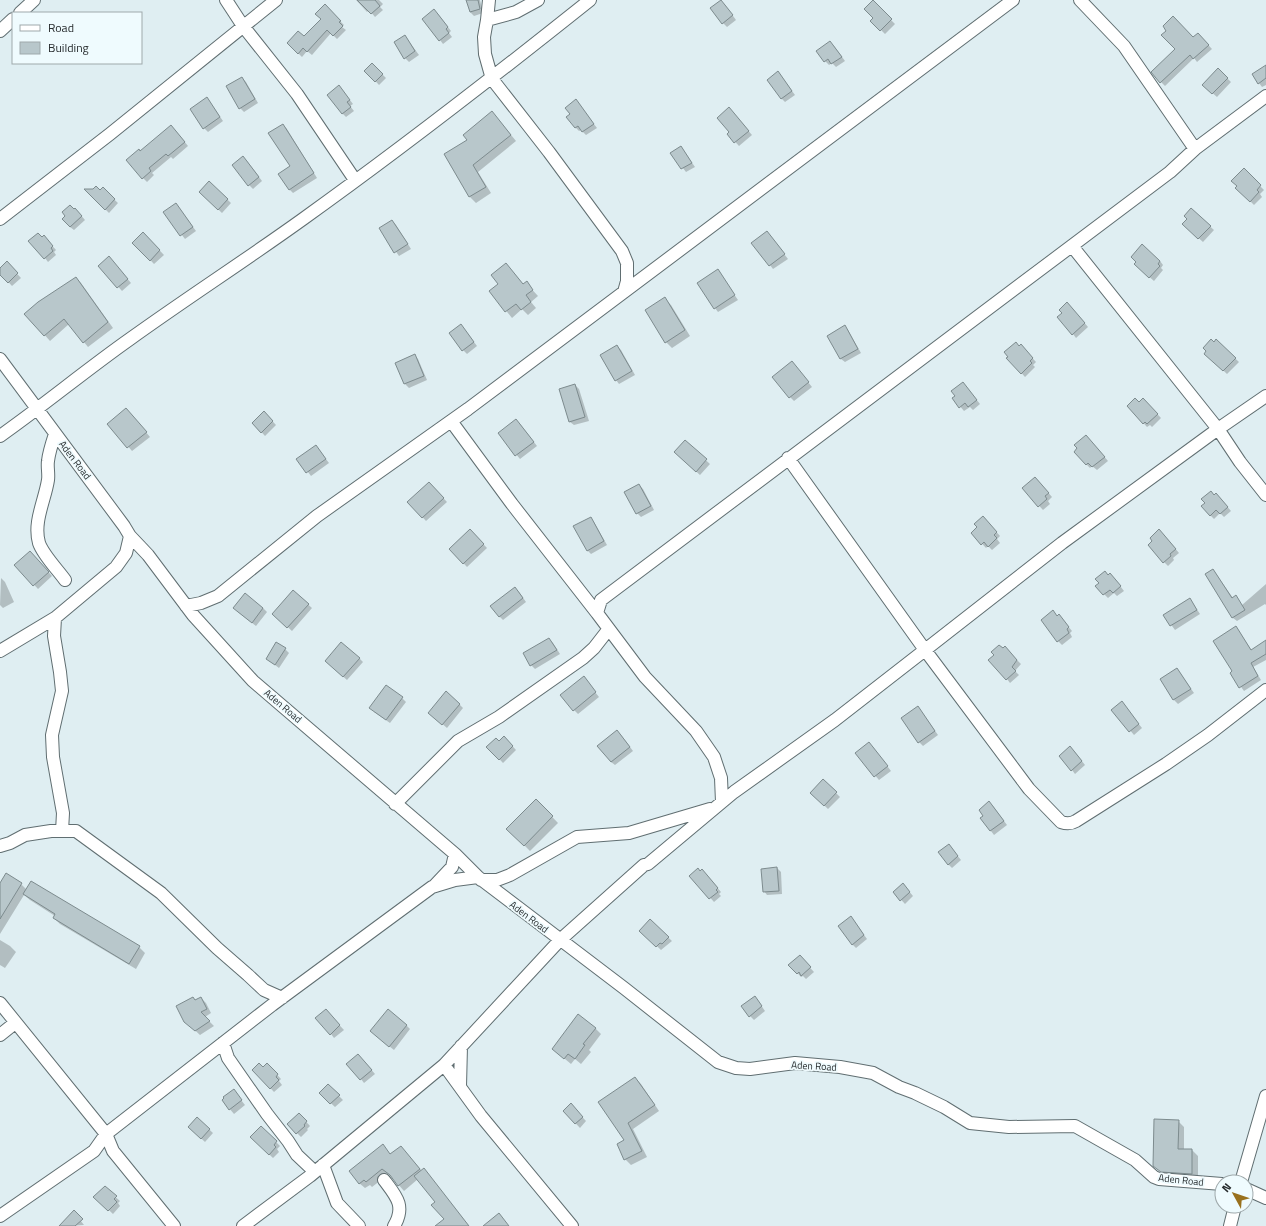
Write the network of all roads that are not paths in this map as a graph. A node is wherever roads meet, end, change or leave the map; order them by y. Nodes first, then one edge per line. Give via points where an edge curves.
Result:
1 (34, 0) edge
2 (226, 0) edge
3 (276, 0) edge
4 (489, 0) edge
5 (538, 0) edge
6 (590, 0) edge
7 (1013, 0) edge
8 (1080, 0) edge
9 (21, 12) edge
10 (12, 20) edge
11 (487, 20) junction
12 (243, 26) junction
13 (0, 31) edge
14 (492, 79) junction
15 (1266, 96) edge
16 (1195, 149) junction
17 (356, 180) junction
18 (0, 219) edge
19 (1072, 246) junction
20 (624, 292) junction
21 (0, 360) edge
22 (1266, 396) edge
23 (37, 410) junction
24 (451, 421) junction
25 (1218, 429) junction
26 (55, 434) junction
27 (0, 436) edge
28 (788, 458) junction
29 (1266, 495) edge
30 (130, 536) junction
31 (66, 580) dead end
32 (186, 606) junction
33 (597, 613) junction
34 (55, 618) junction
35 (608, 630) junction
36 (925, 650) junction
37 (0, 651) edge
38 (1266, 690) edge
39 (395, 804) junction
40 (719, 805) junction
41 (62, 831) junction
42 (0, 846) edge
43 (455, 854) junction
44 (479, 878) junction
45 (432, 887) junction
46 (560, 940) junction
47 (282, 998) junction
48 (0, 1003) edge
49 (15, 1023) junction
50 (0, 1035) edge
51 (223, 1044) junction
52 (461, 1046) junction
53 (444, 1065) junction
54 (460, 1086) junction
55 (1266, 1096) edge
56 (1264, 1110) edge
57 (106, 1134) junction
58 (319, 1168) junction
59 (1244, 1174) edge
60 (384, 1180) dead end
61 (1214, 1183) edge
62 (1254, 1193) edge
63 (1266, 1198) edge
64 (1233, 1214) edge
65 (0, 1216) edge
66 (174, 1226) edge
67 (243, 1226) edge
68 (359, 1226) edge
69 (394, 1226) edge
70 (572, 1226) edge
71 (1230, 1226) edge

1 - 9 street
2 - 12 street
3 - 12 street
4 - 11 street
5 - 11 street via 516,12
6 - 14 street
7 - 20 street
8 - 16 street via 1124,46
10 - 13 street
11 - 14 street via 485,54
12 - 17 street via 297,94
12 - 18 street via 181,78
14 - 17 street
14 - 20 street via 622,251 627,263
15 - 16 street
16 - 19 street via 1170,172
17 - 23 street via 128,340
19 - 25 street
19 - 28 street
20 - 24 street
21 - 23 street, Aden Road
22 - 25 street
23 - 26 street, Aden Road
23 - 27 street
24 - 32 street via 317,516 218,596 201,604
24 - 33 street
25 - 29 street
25 - 36 street via 1062,543
26 - 30 street, Aden Road
26 - 31 street via 48,461 48,478 37,533 43,550
28 - 33 street via 601,600
28 - 36 street
30 - 32 street, Aden Road via 148,555
30 - 34 street via 126,553 116,567
32 - 39 street, Aden Road via 253,681
33 - 35 street
34 - 37 street
34 - 41 street via 54,636 62,691 52,736 63,813
35 - 39 street via 584,658 499,717 458,741
35 - 40 street via 645,677 696,731 714,757 721,778
36 - 38 street via 1029,789 1055,817 1066,824 1076,821 1166,764
36 - 40 street
39 - 43 street, Aden Road
40 - 44 street via 629,833 576,837 510,875 497,880
40 - 46 street via 644,865
41 - 42 street via 25,835
41 - 47 street via 76,831 161,892 248,976 264,990
43 - 44 street, Aden Road
43 - 45 street via 452,867
44 - 45 street via 455,880
44 - 46 street, Aden Road
45 - 47 street
46 - 52 street
46 - 61 street, Aden Road via 718,1062 736,1068 750,1069 795,1063 873,1073 970,1123 1009,1127 1075,1126 1134,1160 1154,1177
47 - 51 street
48 - 49 street
49 - 50 street
49 - 57 street
51 - 57 street
51 - 58 street via 228,1058 297,1155
52 - 53 street
52 - 54 street
53 - 54 street
53 - 58 street
54 - 70 street via 491,1129
55 - 56 street
56 - 59 street
57 - 65 street via 94,1151
57 - 66 street via 113,1151
58 - 67 street
58 - 68 street via 337,1203
60 - 69 street via 398,1199 400,1210
62 - 63 street
64 - 71 street

